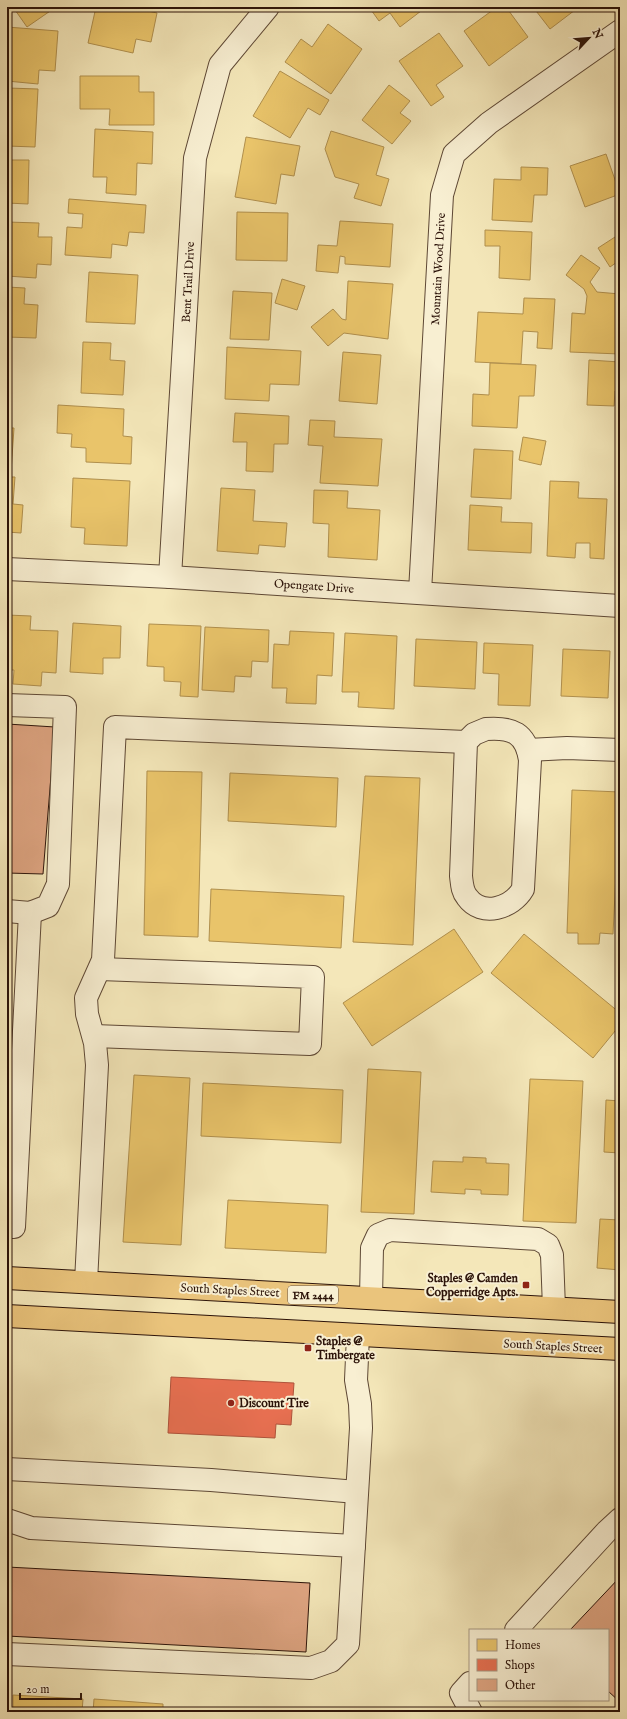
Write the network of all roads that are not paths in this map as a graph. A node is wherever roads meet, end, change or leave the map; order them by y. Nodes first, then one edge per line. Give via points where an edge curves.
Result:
1 (268, 7) edge
2 (620, 31) edge
3 (7, 568) edge
4 (170, 577) junction
5 (420, 592) junction
6 (620, 606) edge
7 (7, 704) edge
8 (466, 742) junction
9 (528, 750) junction
10 (620, 750) edge
11 (7, 912) edge
12 (30, 913) junction
13 (100, 969) junction
14 (94, 1036) junction
15 (7, 1227) edge
16 (7, 1278) edge
17 (86, 1282) junction
18 (371, 1298) junction
19 (554, 1308) junction
20 (620, 1312) edge
21 (7, 1316) edge
22 (358, 1335) junction
23 (620, 1349) edge
24 (7, 1469) edge
25 (357, 1492) junction
26 (620, 1519) edge
27 (7, 1520) edge
28 (354, 1546) junction
29 (517, 1629) edge
30 (7, 1654) edge
31 (469, 1684) edge
32 (471, 1712) edge

1 - 4 street, Bent Trail Drive via 220,65 195,158
2 - 5 street, Mountain Wood Drive via 489,123 454,154 442,195
3 - 4 street, Opengate Drive
4 - 5 street, Opengate Drive
5 - 6 street, Opengate Drive
7 - 12 street via 65,707 58,884 48,906
8 - 9 street via 482,730 495,728 518,734
8 - 9 street via 462,882 464,893 470,901 494,909 507,905 519,896 523,889 530,760
8 - 13 street via 116,727 104,960
9 - 10 street
11 - 12 street
12 - 15 street via 14,1227
13 - 14 street via 86,998 87,1014
13 - 14 street via 313,978 310,1044
14 - 17 street via 97,1065
16 - 17 main road, South Staples Street / FM 2444
17 - 18 main road, South Staples Street / FM 2444
18 - 19 main road, South Staples Street / FM 2444
18 - 19 street via 372,1248 378,1235 390,1230 538,1239 548,1245 552,1255
19 - 20 main road, South Staples Street / FM 2444
21 - 22 main road, South Staples Street
22 - 23 main road, South Staples Street
22 - 25 street via 356,1380 361,1428
24 - 25 street via 211,1480
25 - 28 street
26 - 29 street
27 - 28 street via 31,1528
28 - 30 street via 348,1644 331,1661 311,1668
31 - 32 street via 461,1693

